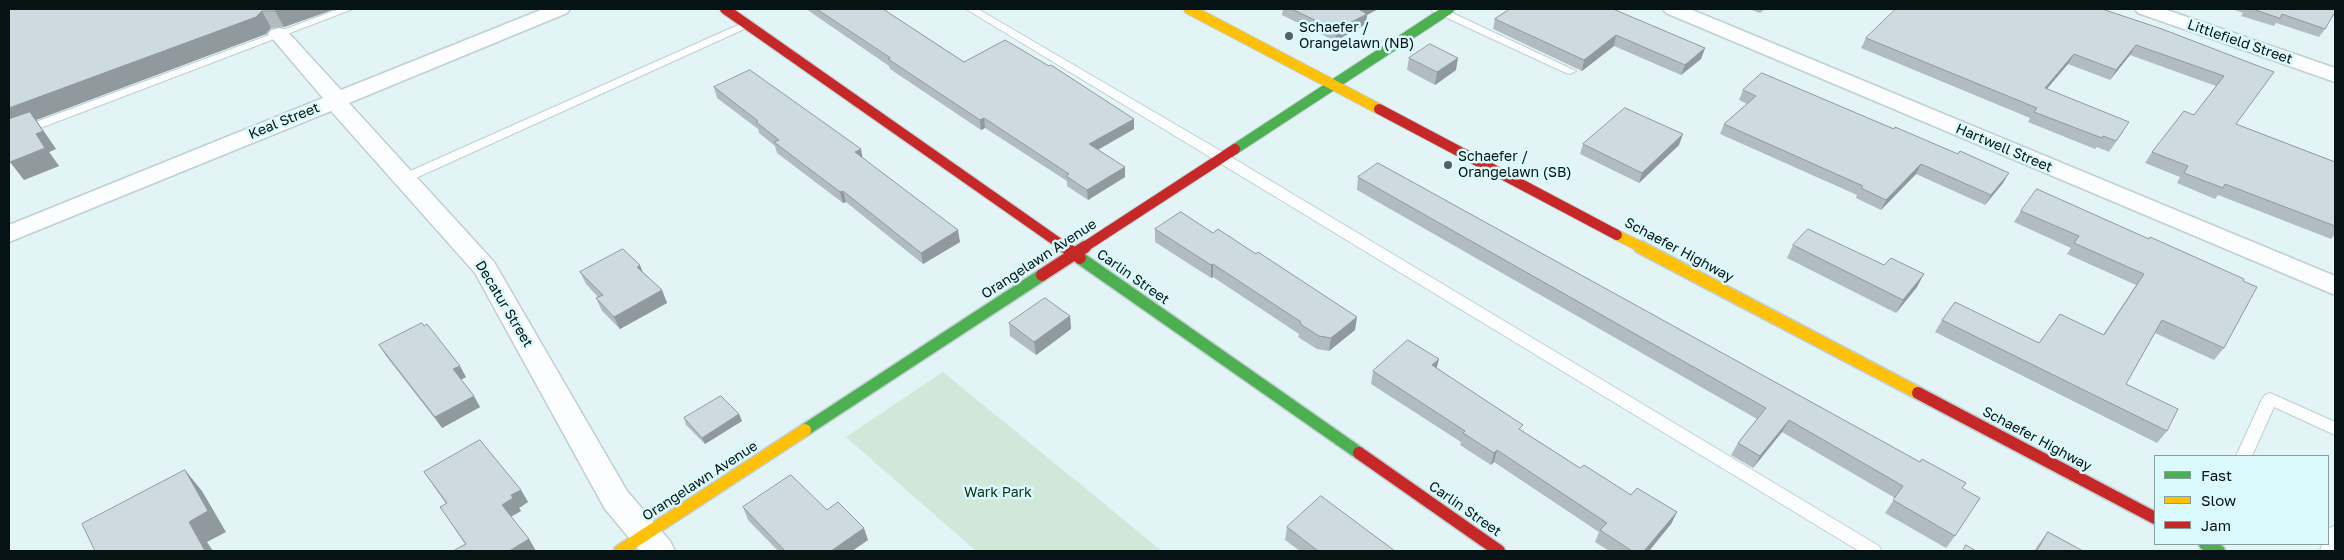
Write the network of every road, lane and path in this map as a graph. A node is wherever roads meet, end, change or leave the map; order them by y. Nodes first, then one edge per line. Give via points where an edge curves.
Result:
1 (348, 9) edge
2 (560, 9) edge
3 (725, 9) edge
4 (971, 9) edge
5 (1189, 9) edge
6 (1673, 9) edge
7 (2145, 9) edge
8 (1443, 10) edge
9 (747, 24) junction
10 (279, 34) junction
11 (1570, 71) dead end
12 (2335, 75) edge
13 (1332, 84) junction
14 (334, 101) junction
15 (9, 136) edge
16 (1222, 157) junction
17 (403, 179) junction
18 (9, 234) edge
19 (1074, 254) junction
20 (2335, 286) edge
21 (2335, 429) edge
22 (2244, 455) edge
23 (2154, 517) edge
24 (2335, 533) edge
25 (652, 543) edge
26 (2207, 545) edge
27 (620, 551) edge
28 (1499, 551) edge
29 (1873, 551) edge
30 (2219, 551) edge
31 (2328, 551) edge

1 - 10 lane
2 - 14 street, Keal Street
3 - 9 street, Carlin Street
4 - 16 lane
5 - 13 street, Schaefer Highway
6 - 20 street, Hartwell Street
7 - 12 street, Littlefield Street
8 - 11 lane
8 - 13 street, Orangelawn Avenue
9 - 17 lane
9 - 19 street, Carlin Street
10 - 14 street, Decatur Street via 331,92
10 - 15 lane
13 - 16 street, Orangelawn Avenue
13 - 23 street, Schaefer Highway
14 - 17 street, Decatur Street
14 - 18 street, Keal Street
16 - 19 street, Orangelawn Avenue
16 - 29 lane
17 - 25 street, Decatur Street via 485,268 616,500
19 - 25 street, Orangelawn Avenue
19 - 28 street, Carlin Street
21 - 22 lane via 2270,399
24 - 31 lane
25 - 27 street, Orangelawn Avenue
26 - 30 street

